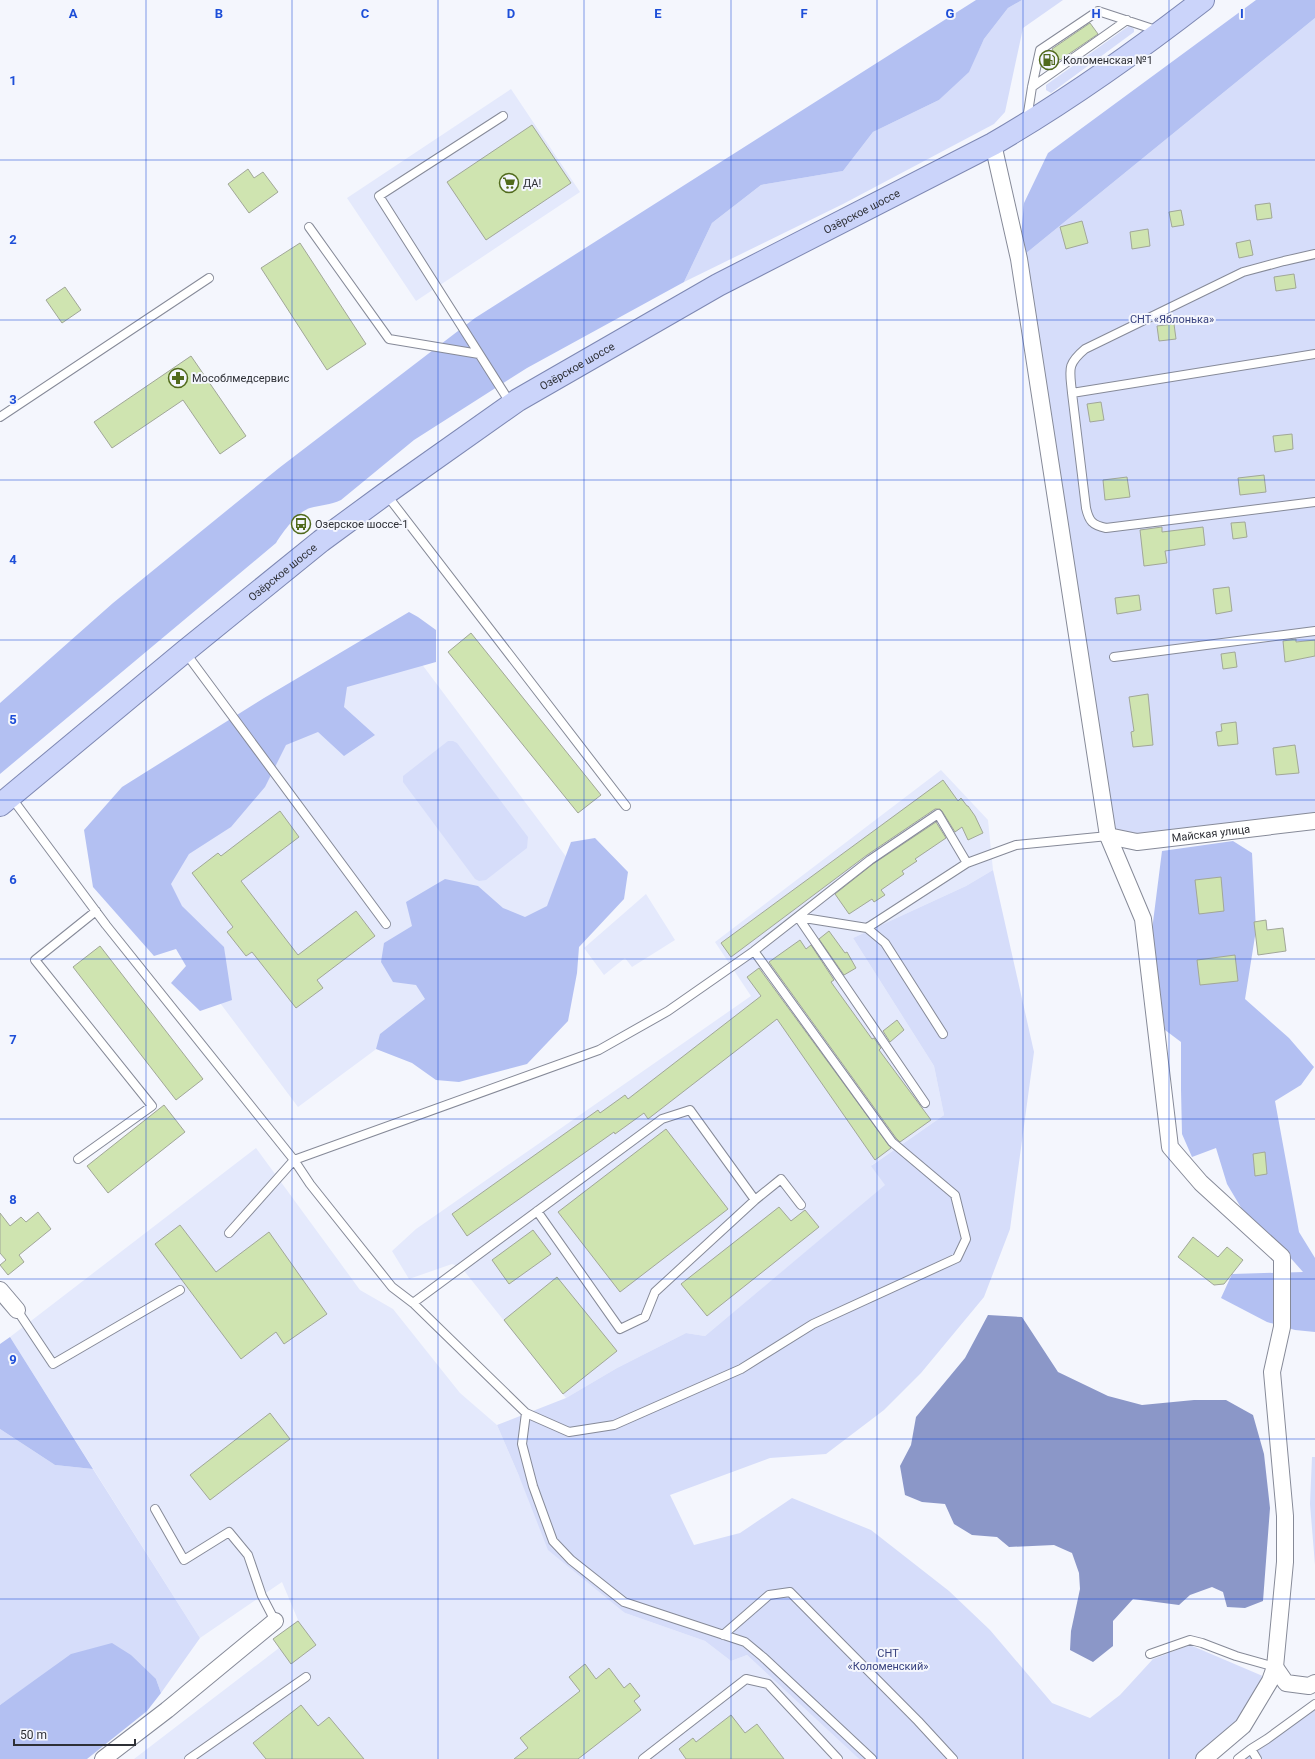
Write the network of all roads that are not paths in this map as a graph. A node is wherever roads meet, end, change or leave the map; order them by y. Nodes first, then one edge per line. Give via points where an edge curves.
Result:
1 (1203, 0) edge
2 (1127, 20) junction
3 (1162, 32) junction
4 (1032, 87) junction
5 (503, 116) dead end
6 (1027, 124) junction
7 (993, 144) junction
8 (309, 227) dead end
9 (1315, 254) edge
10 (209, 278) dead end
11 (479, 354) junction
12 (1315, 354) edge
13 (1072, 393) junction
14 (512, 404) junction
15 (0, 417) edge
16 (385, 494) junction
17 (1315, 502) edge
18 (1315, 631) edge
19 (184, 652) junction
20 (1114, 657) dead end
21 (5, 800) edge
22 (626, 806) dead end
23 (1315, 821) edge
24 (1108, 836) junction
25 (967, 863) junction
26 (96, 911) junction
27 (798, 917) junction
28 (386, 924) dead end
29 (867, 928) junction
30 (754, 951) junction
31 (943, 1034) dead end
32 (925, 1104) dead end
33 (78, 1159) dead end
34 (294, 1160) junction
35 (755, 1200) junction
36 (801, 1205) dead end
37 (536, 1211) junction
38 (229, 1233) dead end
39 (0, 1290) edge
40 (180, 1290) dead end
41 (413, 1303) junction
42 (17, 1310) joint
43 (526, 1413) junction
44 (155, 1510) dead end
45 (275, 1621) joint
46 (723, 1635) junction
47 (1150, 1654) dead end
48 (1275, 1667) junction
49 (306, 1677) dead end
50 (1315, 1683) edge
51 (1315, 1704) edge
52 (1250, 1749) junction
53 (103, 1759) edge
54 (189, 1759) edge
55 (643, 1759) edge
56 (838, 1759) edge
57 (872, 1759) edge
58 (953, 1759) edge
59 (1204, 1759) edge
60 (1238, 1759) edge
61 (1257, 1759) edge

1 - 3 main road, Озёрское шоссе
2 - 3 lane
2 - 4 lane
2 - 4 lane via 1098,11 1040,50
3 - 6 main road, Озёрское шоссе
4 - 6 lane
5 - 11 lane via 379,196
6 - 7 main road, Озёрское шоссе
7 - 14 main road, Озёрское шоссе via 718,285
7 - 24 street via 1019,259
8 - 11 lane via 389,339
9 - 13 lane via 1243,272 1085,349 1074,358 1070,366
10 - 15 lane
11 - 14 lane
12 - 13 lane
13 - 17 lane via 1086,508 1089,520 1097,526 1106,528
14 - 16 main road, Озёрское шоссе
16 - 19 main road, Озёрское шоссе via 321,541
16 - 22 lane
18 - 20 lane
19 - 21 main road, Озёрское шоссе
19 - 28 lane
21 - 26 lane
23 - 24 street, Майская улица via 1137,842
24 - 25 lane via 1016,845
24 - 48 street via 1143,919 1170,1147 1201,1183 1282,1257 1282,1327 1272,1372 1285,1516 1285,1562
25 - 27 lane via 938,814 870,860
25 - 29 lane
26 - 33 lane via 35,960 152,1106
26 - 34 lane
27 - 29 lane
27 - 30 lane
27 - 32 lane
29 - 31 lane via 885,943
30 - 34 lane via 668,1011 599,1050
30 - 43 lane via 892,1142 955,1195 966,1239 957,1258 813,1324 741,1369 614,1425 569,1432
34 - 38 lane
34 - 41 lane via 392,1288
35 - 36 lane via 781,1179
35 - 37 lane via 690,1110 662,1119
35 - 37 lane via 655,1292 645,1317 620,1329
37 - 41 lane
39 - 42 street
40 - 42 lane via 53,1364
41 - 43 lane
43 - 46 lane via 522,1444 533,1486 553,1541 571,1560 624,1602
44 - 45 lane via 184,1560 229,1532 248,1555 262,1596
45 - 53 street
46 - 57 lane via 745,1642
46 - 58 lane via 769,1595 790,1592
47 - 48 lane via 1190,1640
48 - 50 street via 1286,1683 1309,1686
48 - 59 street via 1270,1681 1242,1726
49 - 54 lane
51 - 52 lane via 1267,1740
52 - 60 lane
52 - 61 lane
55 - 56 lane via 746,1679 768,1684

